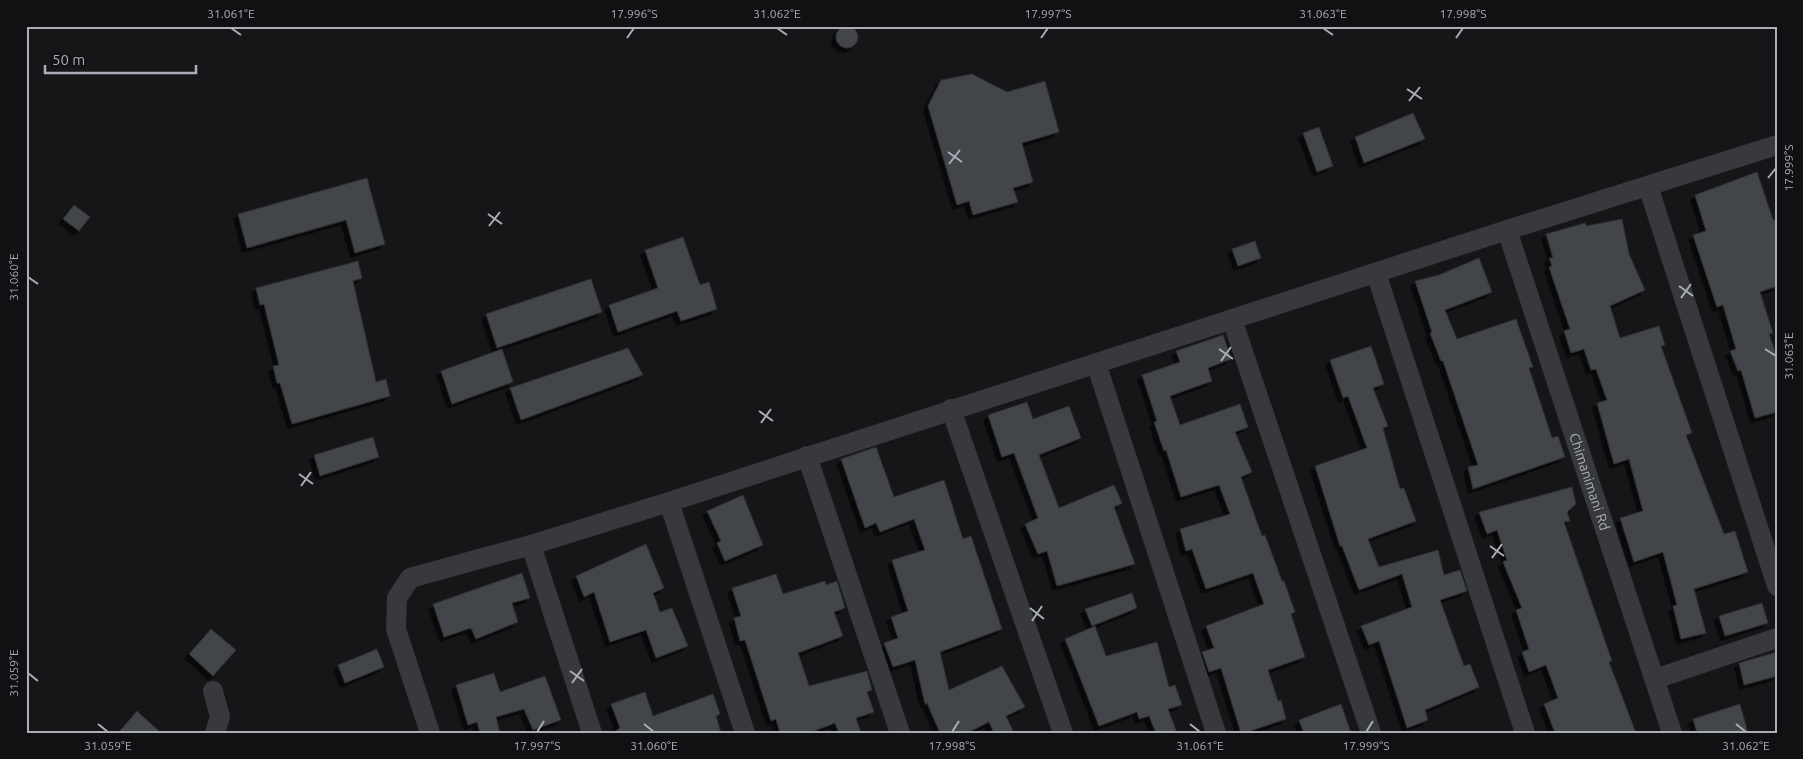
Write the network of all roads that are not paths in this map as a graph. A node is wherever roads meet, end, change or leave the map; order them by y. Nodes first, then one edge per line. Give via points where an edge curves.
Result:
1 (1777, 145) edge
2 (1648, 186) junction
3 (1507, 230) junction
4 (1376, 273) junction
5 (1232, 319) junction
6 (1096, 362) junction
7 (951, 410) junction
8 (807, 456) junction
9 (669, 502) junction
10 (531, 545) junction
11 (1777, 586) edge
12 (1777, 638) edge
13 (1655, 679) junction
14 (213, 691) dead end
15 (215, 733) edge
16 (430, 733) edge
17 (592, 733) edge
18 (745, 733) edge
19 (900, 733) edge
20 (1063, 733) edge
21 (1216, 733) edge
22 (1371, 733) edge
23 (1525, 733) edge
24 (1672, 733) edge

1 - 2 street
2 - 3 street
2 - 11 street
3 - 4 street
3 - 13 street, Chimanimani Rd
4 - 5 street
4 - 23 street
5 - 6 street
5 - 22 street
6 - 7 street
6 - 21 street
7 - 8 street
7 - 20 street
8 - 9 street
8 - 19 street
9 - 10 street
9 - 18 street
10 - 16 street via 410,578 397,598 396,629
10 - 17 street
12 - 13 street
13 - 24 street, Chimanimani Rd
14 - 15 street via 220,717

